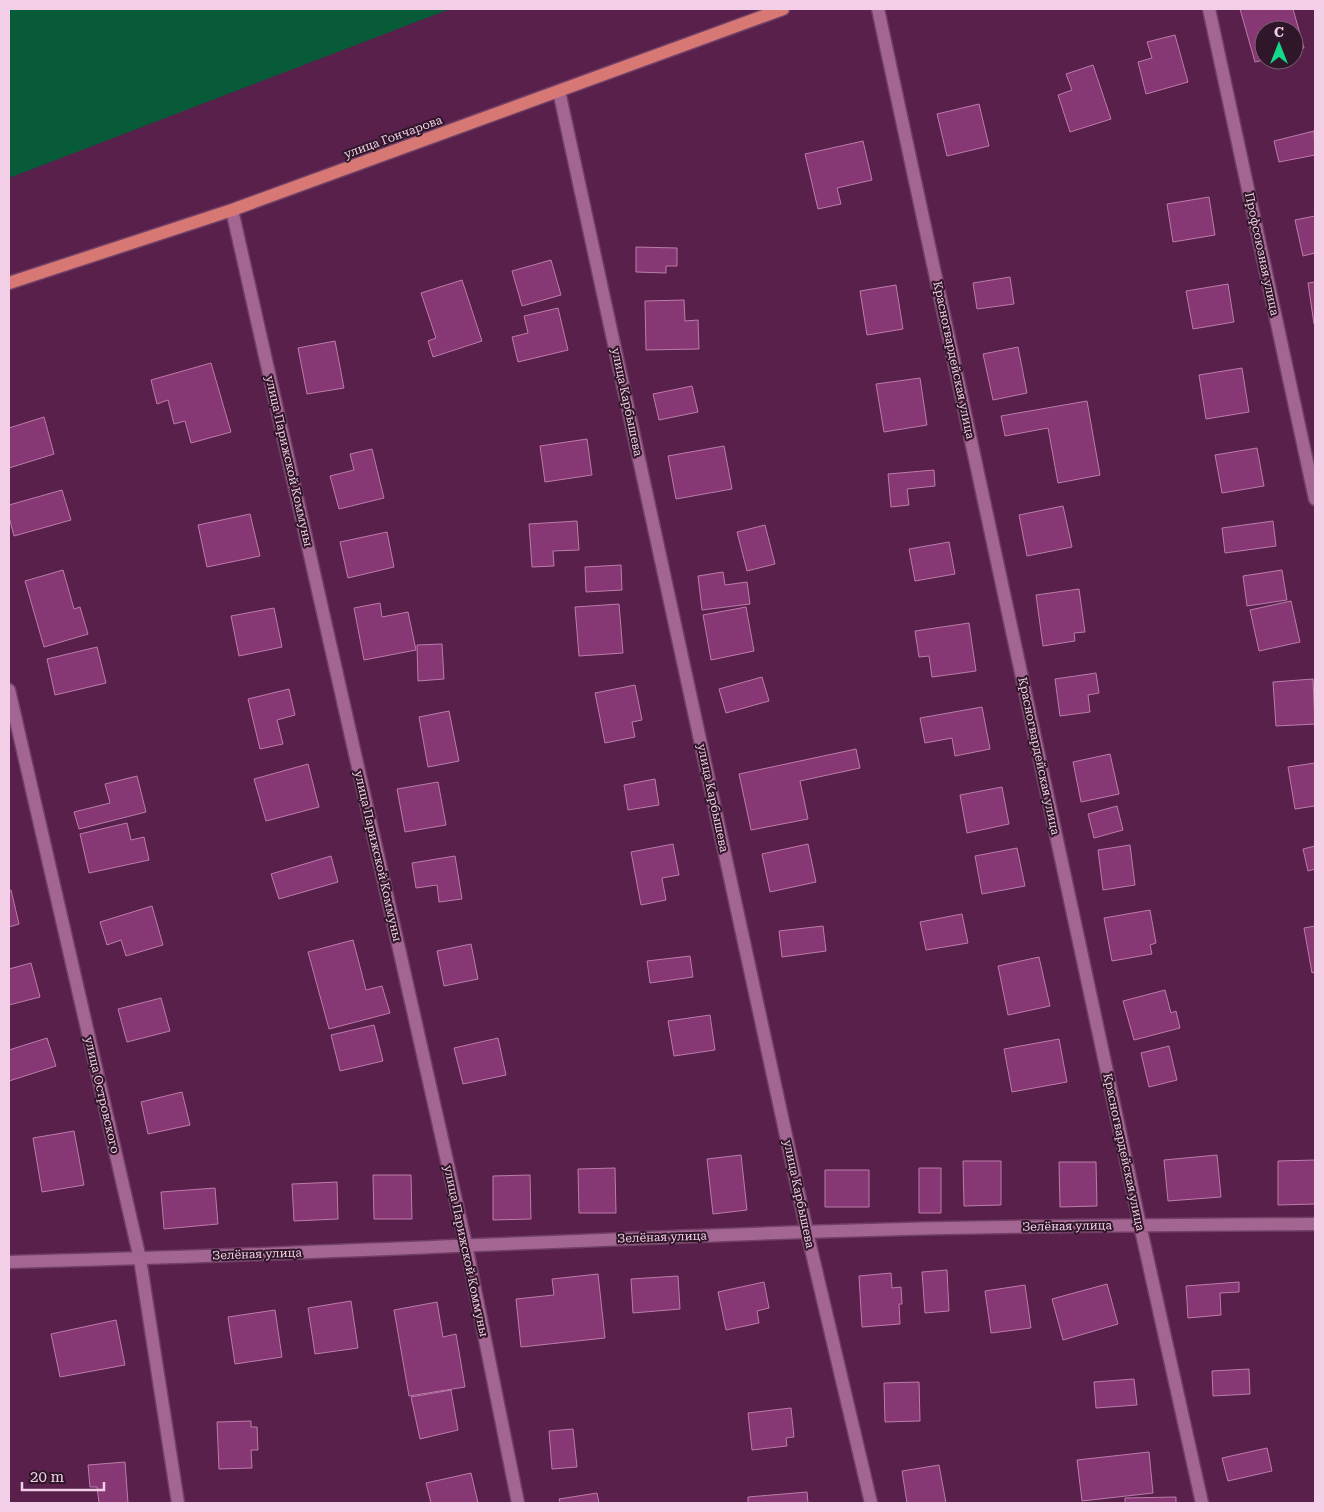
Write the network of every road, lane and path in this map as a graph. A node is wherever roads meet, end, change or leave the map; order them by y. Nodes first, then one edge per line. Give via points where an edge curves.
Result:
1 (783, 9) edge
2 (878, 9) edge
3 (1209, 9) edge
4 (559, 91) junction
5 (232, 210) junction
6 (9, 283) edge
7 (1315, 499) edge
8 (9, 690) edge
9 (1315, 1224) edge
10 (1140, 1225) junction
11 (807, 1232) junction
12 (466, 1245) junction
13 (140, 1259) junction
14 (9, 1262) edge
15 (178, 1503) edge
16 (518, 1503) edge
17 (871, 1503) edge
18 (1202, 1503) edge

1 - 4 main road, улица Гончарова
2 - 10 street, Красногвардейская улица
3 - 7 street, Профсоюзная улица
4 - 5 main road, улица Гончарова
4 - 11 street, улица Карбышева
5 - 6 main road, улица Гончарова
5 - 12 street, улица Парижской Коммуны
8 - 13 street, улица Островского
9 - 10 street, Зелёная улица
10 - 11 street, Зелёная улица
10 - 18 street, Красногвардейская улица
11 - 12 street, Зелёная улица
11 - 17 street, улица Карбышева
12 - 13 street, Зелёная улица
12 - 16 street, улица Парижской Коммуны
13 - 14 street, Зелёная улица
13 - 15 street, улица Островского

